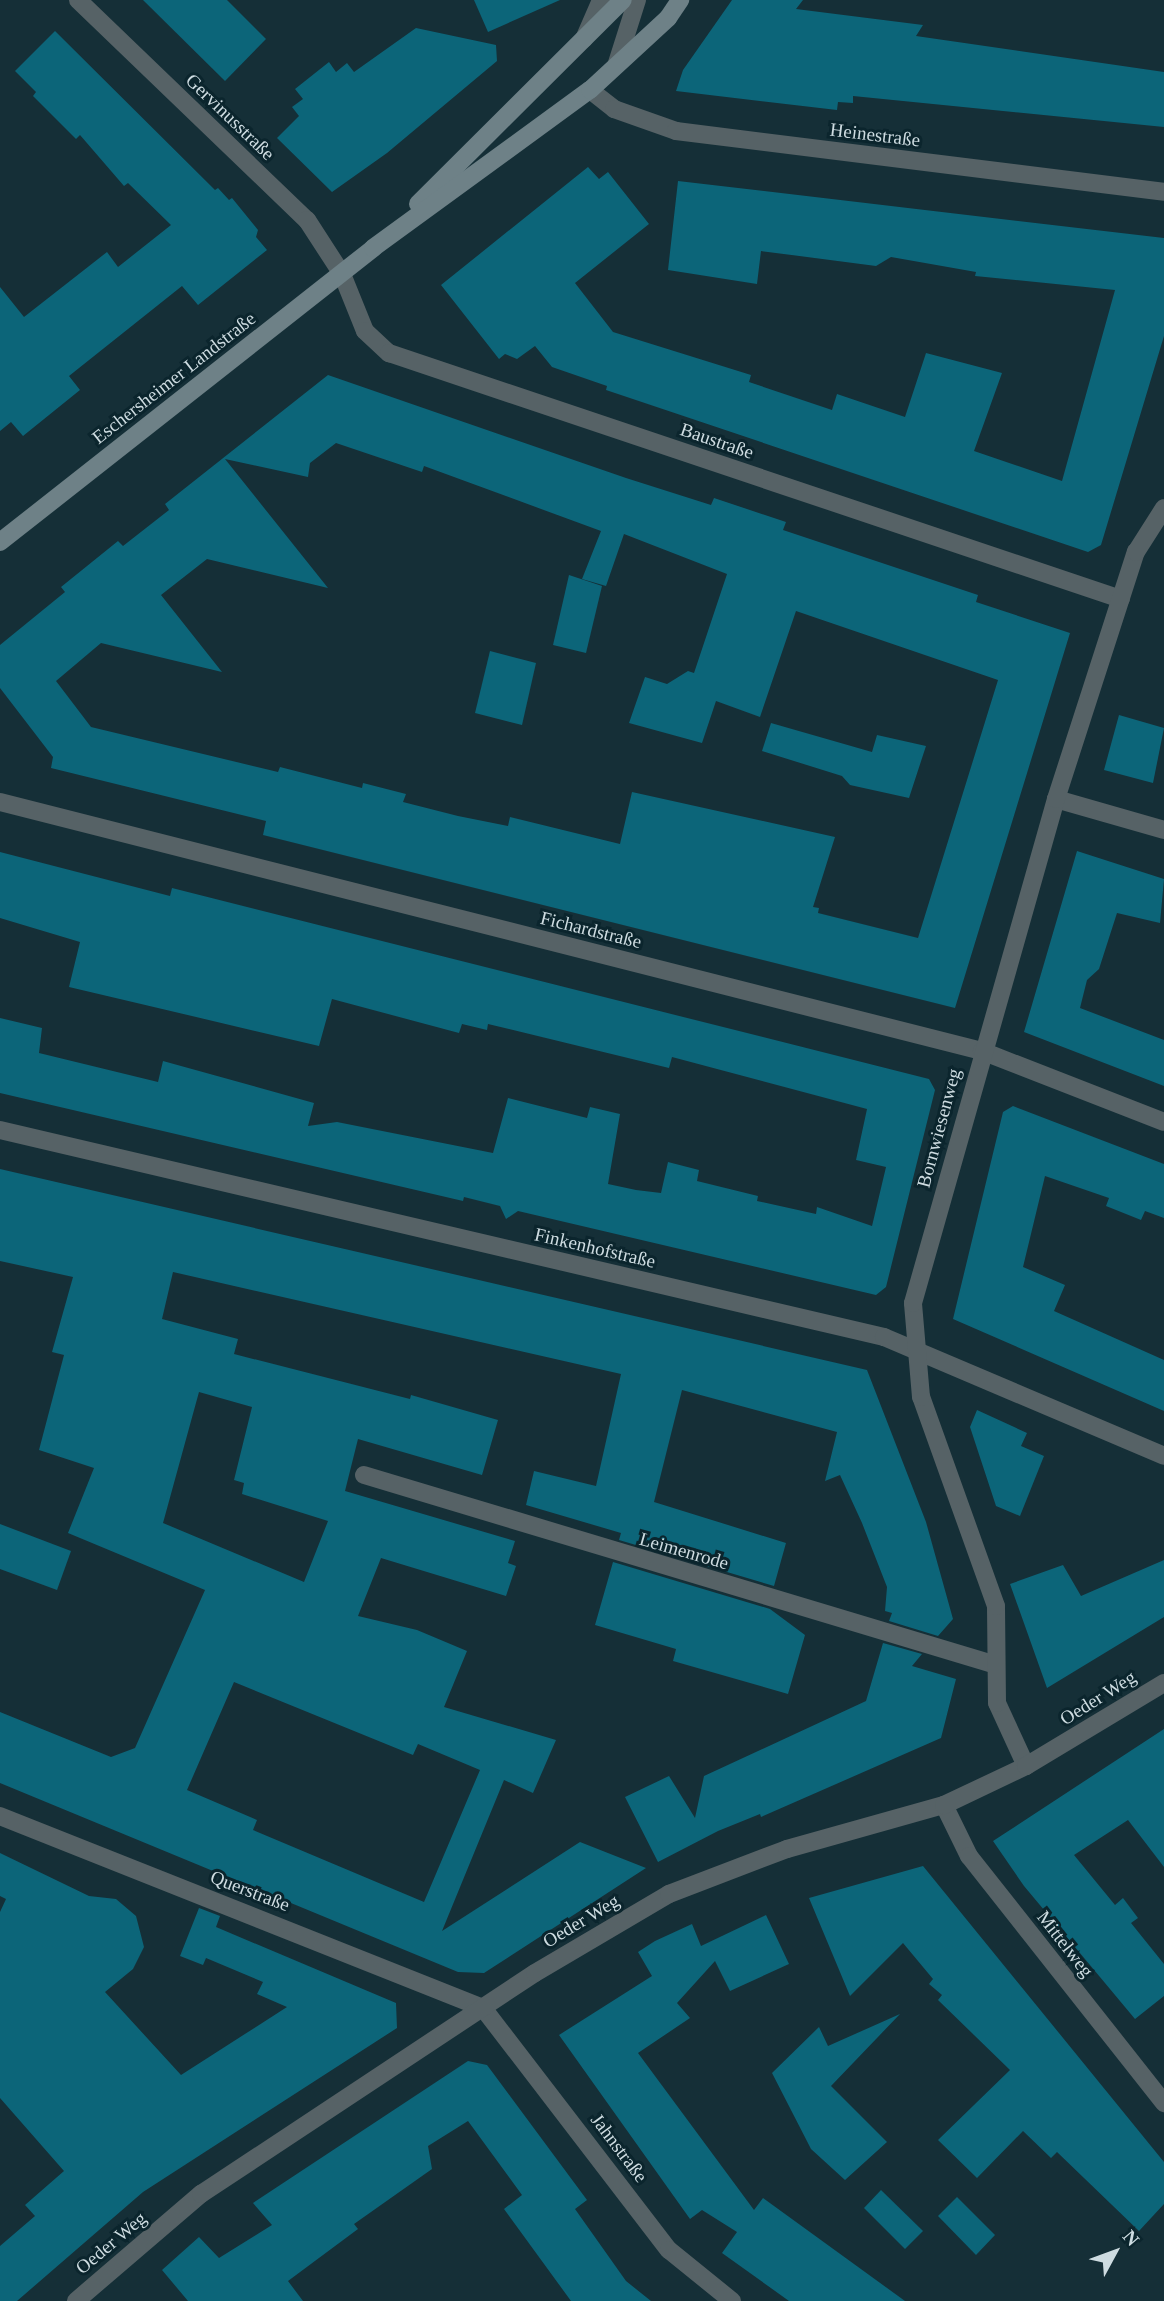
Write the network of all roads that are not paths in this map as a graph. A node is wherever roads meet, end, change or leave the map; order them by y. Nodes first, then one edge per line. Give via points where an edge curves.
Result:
1 (78, 0) edge
2 (601, 0) edge
3 (623, 0) edge
4 (637, 0) edge
5 (680, 0) edge
6 (581, 46) junction
7 (617, 63) junction
8 (590, 90) junction
9 (1164, 192) edge
10 (373, 248) junction
11 (342, 274) junction
12 (1164, 508) edge
13 (0, 541) edge
14 (1121, 599) junction
15 (1056, 799) junction
16 (0, 802) edge
17 (1164, 830) edge
18 (982, 1051) junction
19 (1164, 1122) edge
20 (0, 1130) edge
21 (913, 1347) junction
22 (1164, 1456) edge
23 (364, 1475) dead end
24 (993, 1664) junction
25 (1164, 1683) edge
26 (1026, 1766) junction
27 (944, 1805) junction
28 (0, 1815) edge
29 (483, 2008) junction
30 (1164, 2103) edge
31 (76, 2301) edge
32 (732, 2301) edge

1 - 11 street, Gervinusstraße via 307,220
2 - 6 street
3 - 6 main road, Eschersheimer Landstraße
4 - 7 street
5 - 7 main road, Eschersheimer Landstraße via 668,18
6 - 10 main road, Eschersheimer Landstraße
7 - 8 main road, Eschersheimer Landstraße
8 - 9 street, Heinestraße via 614,109 676,131
8 - 10 main road, Eschersheimer Landstraße
10 - 11 main road, Eschersheimer Landstraße
11 - 13 main road, Eschersheimer Landstraße
11 - 14 street, Baustraße via 365,331 389,353
12 - 14 street, Bornwiesenweg via 1136,552
14 - 15 street, Bornwiesenweg
15 - 17 street
15 - 18 street, Bornwiesenweg
16 - 18 street, Fichardstraße
18 - 19 street, Fichardstraße
18 - 21 street, Bornwiesenweg via 913,1303
20 - 21 street, Finkenhofstraße
21 - 22 street, Finkenhofstraße
21 - 24 street, Bornwiesenweg via 921,1397 996,1606
23 - 24 street, Leimenrode
24 - 26 street, Bornwiesenweg via 997,1703
25 - 26 street, Oeder Weg
26 - 27 street, Oeder Weg
27 - 29 street, Oeder Weg via 787,1849 669,1894
27 - 30 street, Mittelweg via 969,1856
28 - 29 street, Querstraße
29 - 31 street, Oeder Weg via 201,2194
29 - 32 street, Jahnstraße via 669,2250

